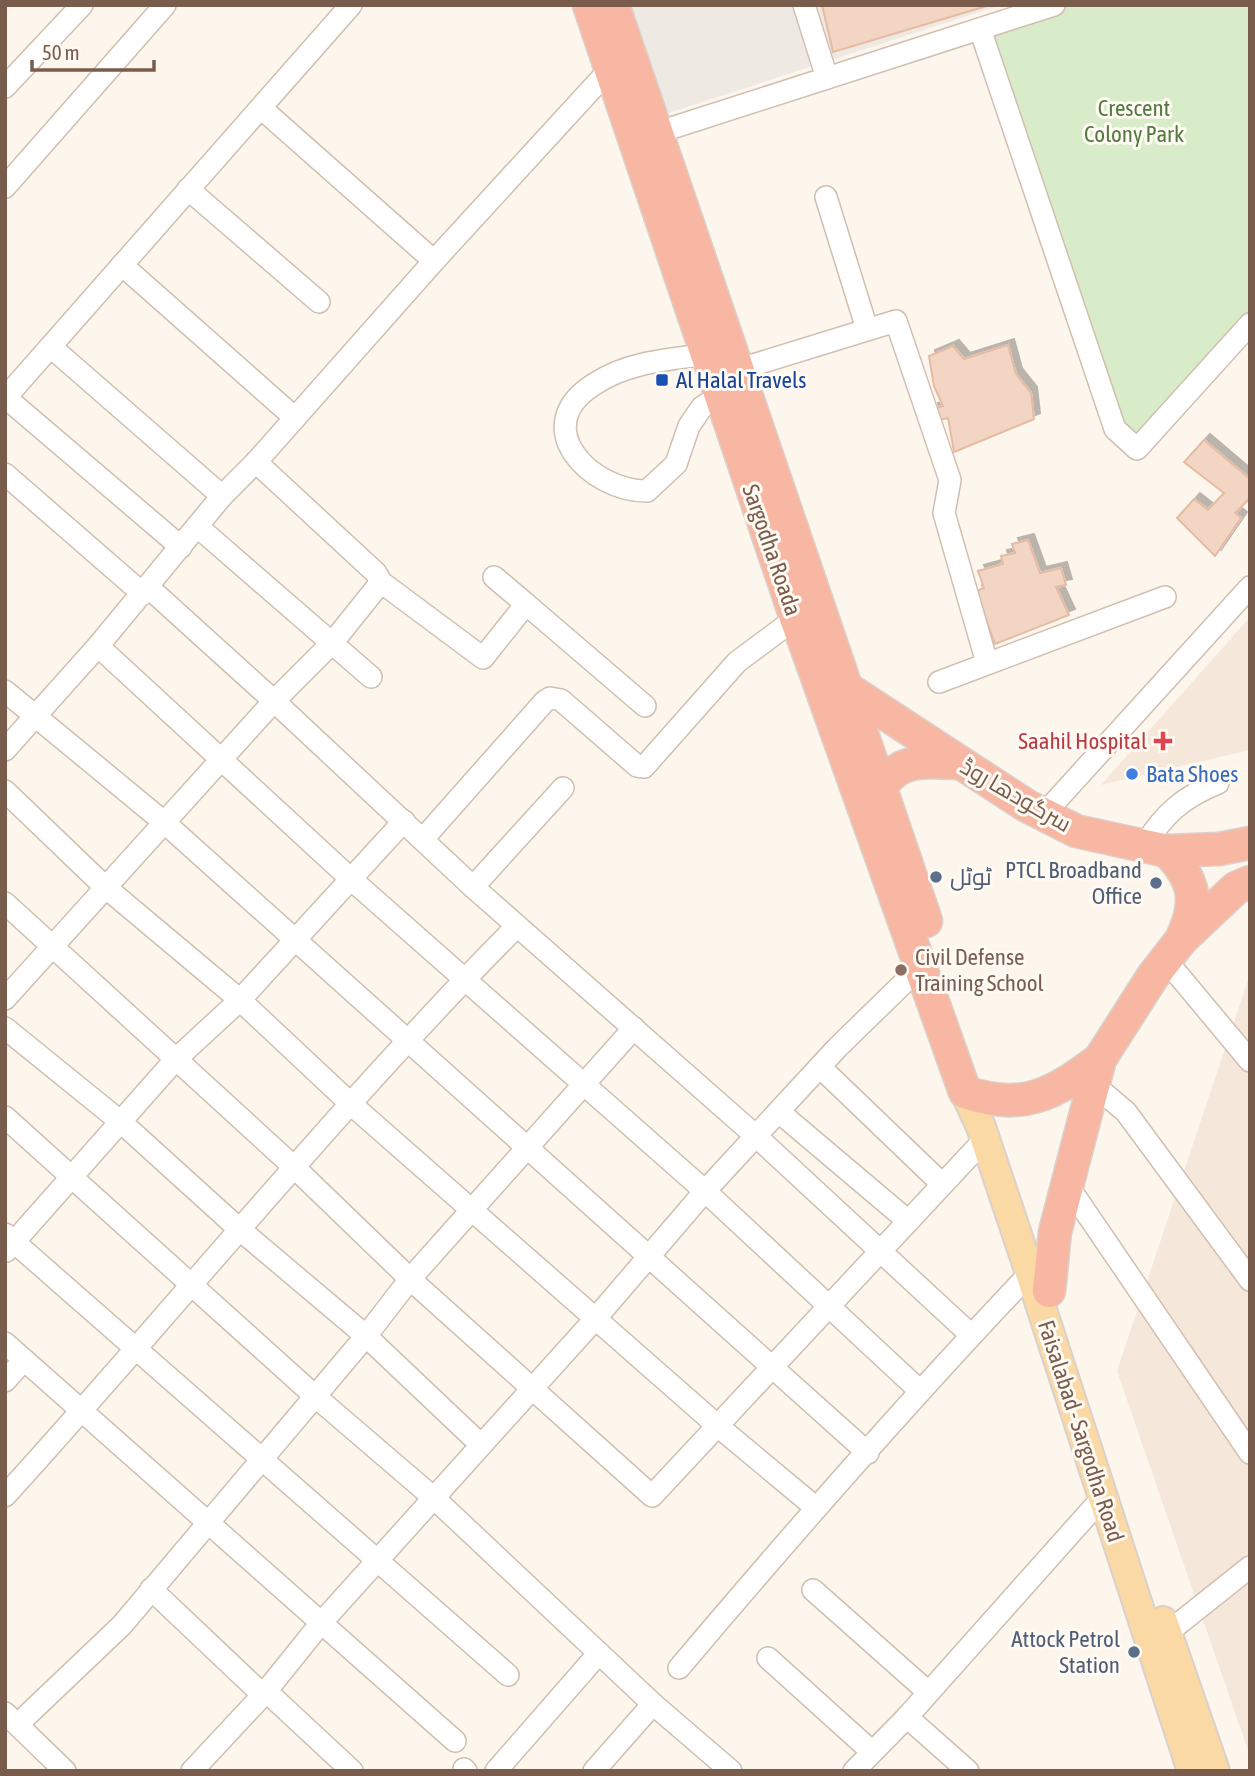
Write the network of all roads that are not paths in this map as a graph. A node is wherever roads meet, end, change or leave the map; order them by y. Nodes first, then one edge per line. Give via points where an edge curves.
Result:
1 (82, 5) edge
2 (165, 5) edge
3 (352, 5) edge
4 (589, 5) edge
5 (614, 5) edge
6 (804, 5) edge
7 (1054, 5) edge
8 (980, 29) junction
9 (610, 69) junction
10 (827, 78) junction
11 (5, 87) edge
12 (261, 108) junction
13 (656, 133) junction
14 (5, 187) edge
15 (188, 189) junction
16 (826, 197) dead end
17 (434, 261) junction
18 (122, 265) junction
19 (319, 302) dead end
20 (1250, 324) edge
21 (867, 329) junction
22 (51, 347) junction
23 (723, 368) junction
24 (5, 397) edge
25 (295, 418) junction
26 (256, 463) junction
27 (5, 474) edge
28 (222, 496) junction
29 (198, 527) junction
30 (181, 547) junction
31 (494, 577) dead end
32 (381, 582) junction
33 (1250, 587) edge
34 (145, 590) junction
35 (1165, 597) dead end
36 (526, 604) junction
37 (796, 618) junction
38 (333, 642) junction
39 (98, 646) junction
40 (987, 663) junction
41 (371, 677) dead end
42 (939, 682) dead end
43 (843, 686) junction
44 (5, 691) edge
45 (274, 701) junction
46 (645, 706) dead end
47 (36, 715) junction
48 (5, 750) edge
49 (222, 760) junction
50 (958, 762) junction
51 (1218, 783) dead end
52 (880, 786) junction
53 (563, 788) dead end
54 (5, 791) edge
55 (1044, 814) junction
56 (866, 816) junction
57 (404, 821) junction
58 (165, 823) junction
59 (423, 839) junction
60 (1250, 843) edge
61 (1155, 848) junction
62 (352, 880) junction
63 (1250, 882) edge
64 (104, 886) junction
65 (473, 887) junction
66 (5, 903) edge
67 (517, 926) junction
68 (295, 939) junction
69 (52, 946) junction
70 (1173, 949) junction
71 (920, 967) junction
72 (465, 979) junction
73 (5, 999) edge
74 (240, 1000) junction
75 (5, 1028) edge
76 (634, 1028) junction
77 (409, 1041) junction
78 (177, 1059) junction
79 (1250, 1061) edge
80 (820, 1067) junction
81 (1096, 1071) junction
82 (584, 1086) junction
83 (975, 1096) junction
84 (352, 1105) junction
85 (779, 1112) junction
86 (5, 1117) edge
87 (121, 1122) junction
88 (757, 1137) junction
89 (985, 1139) junction
90 (530, 1148) junction
91 (294, 1167) junction
92 (72, 1178) junction
93 (1066, 1183) junction
94 (942, 1184) junction
95 (705, 1191) junction
96 (474, 1209) junction
97 (908, 1221) junction
98 (238, 1228) junction
99 (8, 1243) edge
100 (881, 1251) junction
101 (649, 1257) junction
102 (410, 1279) junction
103 (1250, 1280) edge
104 (1039, 1282) junction
105 (191, 1283) junction
106 (830, 1305) junction
107 (596, 1318) junction
108 (971, 1335) junction
109 (366, 1336) junction
110 (5, 1343) edge
111 (135, 1348) junction
112 (24, 1360) junction
113 (773, 1367) junction
114 (5, 1381) edge
115 (532, 1386) junction
116 (919, 1390) junction
117 (316, 1397) junction
118 (83, 1411) junction
119 (719, 1427) junction
120 (481, 1444) junction
121 (868, 1453) junction
122 (1250, 1453) edge
123 (261, 1458) junction
124 (5, 1496) edge
125 (1102, 1497) junction
126 (435, 1499) junction
127 (815, 1507) junction
128 (206, 1521) junction
129 (378, 1560) junction
130 (1250, 1567) edge
131 (151, 1589) junction
132 (813, 1590) dead end
133 (321, 1623) junction
134 (1167, 1633) junction
135 (599, 1653) junction
136 (768, 1658) dead end
137 (679, 1668) dead end
138 (508, 1675) dead end
139 (928, 1692) junction
140 (265, 1693) junction
141 (653, 1704) junction
142 (907, 1717) junction
143 (11, 1719) edge
144 (455, 1741) dead end
145 (871, 1751) junction
146 (65, 1771) edge
147 (192, 1771) edge
148 (352, 1771) edge
149 (496, 1771) edge
150 (594, 1771) edge
151 (731, 1771) edge
152 (854, 1771) edge
153 (968, 1771) edge
154 (1192, 1771) edge
155 (1216, 1771) edge

1 - 11 street
2 - 14 street
3 - 12 street
4 - 9 highway, Sargodha Roada
5 - 13 highway, Sargodha Roada
6 - 10 street
7 - 8 street
8 - 10 street
8 - 20 street via 1115,429 1137,449
9 - 17 street
9 - 23 highway, Sargodha Roada
10 - 13 street
12 - 15 street
12 - 17 street
13 - 23 highway, Sargodha Roada
15 - 18 street
15 - 19 street
16 - 21 street
17 - 25 street
18 - 22 street
18 - 25 street
21 - 23 street
21 - 40 street via 892,321 898,325 950,480 943,513
22 - 24 street
22 - 28 street
23 - 23 street via 654,361 592,385 571,406 564,424 567,444 585,467 608,484 646,491 676,464 690,426
23 - 37 highway, Sargodha Roada
23 - 43 highway, Sargodha Roada
24 - 30 street
25 - 26 street
26 - 28 street
26 - 32 street
27 - 34 street
28 - 29 street
29 - 30 street
29 - 38 street
30 - 34 street
31 - 36 street
32 - 36 street via 483,658
32 - 38 street
33 - 55 street
34 - 39 street
34 - 45 street
35 - 40 street
36 - 46 street
37 - 56 highway, Sargodha Roada
37 - 59 street via 737,662 644,767 561,700 550,698
38 - 41 street
38 - 45 street
39 - 47 street
39 - 49 street
40 - 42 street
43 - 50 highway, سرگودھا روڈ
43 - 52 highway, Sargodha Roada
44 - 47 street
45 - 49 street
45 - 57 street
47 - 48 street
47 - 58 street
49 - 58 street
49 - 62 street
50 - 52 highway via 908,764 890,773
50 - 55 highway, سرگودھا روڈ
51 - 61 street via 1193,793 1160,820
52 - 56 highway
52 - 83 highway, Sargodha Roada
53 - 65 street
54 - 64 street
55 - 61 highway, سرگودھا روڈ via 1076,831
56 - 71 highway, Sargodha Roada
57 - 59 street
57 - 62 street
58 - 64 street
58 - 68 street
59 - 65 street
60 - 61 highway, سرگودھا روڈ via 1219,849
61 - 70 highway via 1184,869 1193,892 1192,917
62 - 68 street
62 - 72 street
63 - 70 highway via 1236,888
64 - 69 street
64 - 74 street
65 - 67 street
66 - 69 street
67 - 72 street
67 - 76 street
68 - 74 street
68 - 77 street
69 - 73 street
69 - 78 street
70 - 79 street
70 - 81 highway
71 - 80 street
71 - 83 highway, Sargodha Roada
72 - 77 street
72 - 82 street
74 - 78 street
74 - 84 street
75 - 87 street
76 - 82 street
76 - 88 street
77 - 84 street
77 - 90 street
78 - 87 street
78 - 91 street
80 - 85 street
80 - 94 street
81 - 83 highway via 1028,1100
81 - 93 highway
81 - 103 street
82 - 90 street
82 - 95 street
83 - 89 main road, Faisalabad - Sargodha Road
83 - 104 main road, Faisalabad - Sargodha Road
84 - 91 street
84 - 96 street
85 - 88 street
85 - 97 street
86 - 92 street
87 - 92 street
87 - 98 street
88 - 95 street
88 - 100 street
89 - 94 street
89 - 104 main road, Faisalabad - Sargodha Road
90 - 96 street
90 - 101 street
91 - 98 street
91 - 102 street
92 - 99 street
92 - 105 street
93 - 104 highway
93 - 122 street
94 - 97 street
95 - 101 street
95 - 106 street
96 - 102 street
96 - 107 street
97 - 100 street
98 - 105 street
98 - 109 street
99 - 111 street
100 - 106 street
100 - 108 street
101 - 107 street
101 - 113 street
102 - 109 street
102 - 115 street
104 - 108 street
104 - 125 main road, Faisalabad - Sargodha Road
104 - 134 main road, Faisalabad - Sargodha Road
105 - 111 street
105 - 117 street
106 - 113 street
106 - 116 street
107 - 115 street
107 - 119 street
108 - 116 street
109 - 117 street
109 - 120 street
110 - 112 street
111 - 118 street
111 - 123 street
112 - 114 street
112 - 118 street
113 - 119 street
113 - 121 street
115 - 119 street via 652,1496
115 - 120 street
116 - 121 street
117 - 123 street
117 - 126 street
118 - 124 street
118 - 128 street
119 - 127 street
120 - 126 street
121 - 127 street
123 - 128 street
123 - 129 street
125 - 139 street
125 - 154 main road, Faisalabad - Sargodha Road
126 - 129 street
126 - 135 street
127 - 137 street
128 - 131 street
128 - 133 street
129 - 133 street
129 - 138 street
130 - 134 street
131 - 140 street
131 - 143 street via 122,1625
132 - 139 street
133 - 140 street
133 - 144 street
134 - 155 main road, Faisalabad - Sargodha Road
135 - 141 street
135 - 149 street
136 - 145 street
139 - 142 street
140 - 147 street
140 - 148 street
141 - 150 street
141 - 151 street
142 - 145 street
142 - 153 street
143 - 146 street
145 - 152 street

